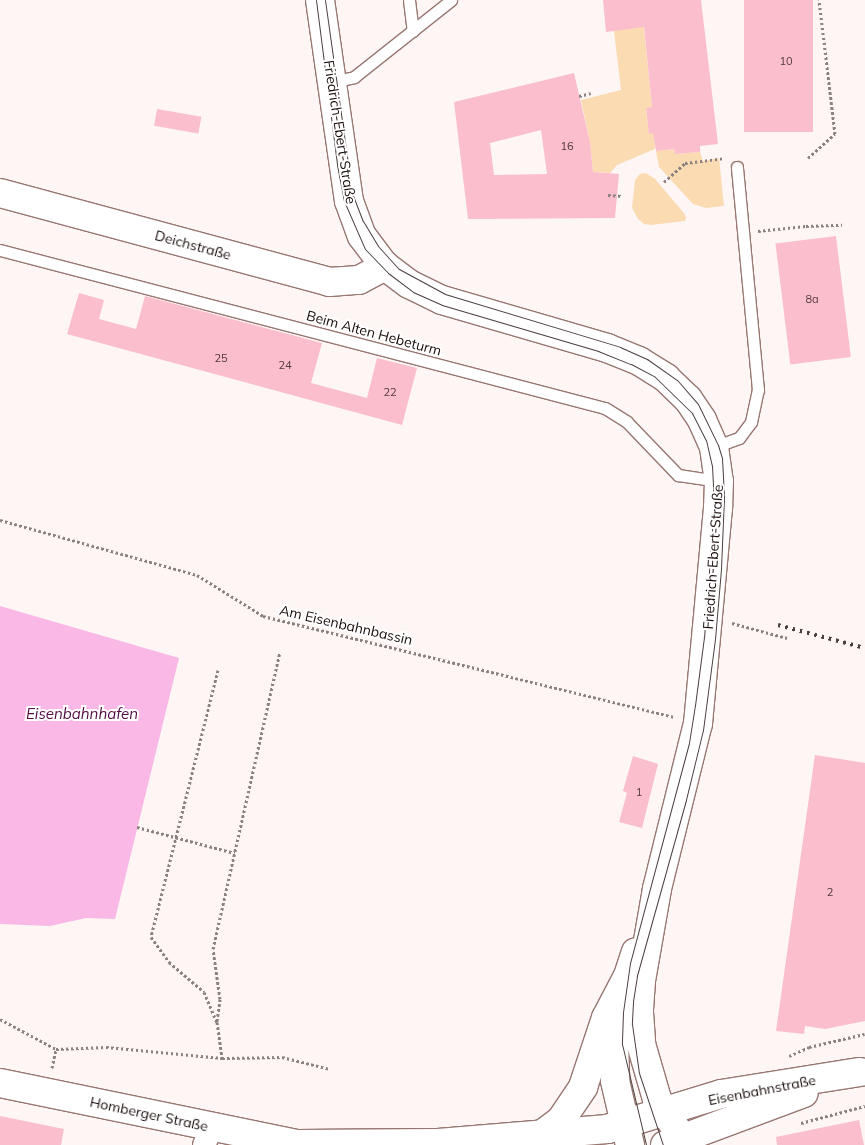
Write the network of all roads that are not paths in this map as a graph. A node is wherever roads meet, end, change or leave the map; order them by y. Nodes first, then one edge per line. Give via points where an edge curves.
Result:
1 (320, 0) edge
2 (409, 0) edge
3 (452, 0) edge
4 (413, 31) junction
5 (331, 82) junction
6 (737, 167) dead end
7 (0, 193) edge
8 (0, 250) edge
9 (385, 266) junction
10 (714, 447) junction
11 (719, 482) junction
12 (657, 890) junction
13 (628, 976) junction
14 (862, 1071) edge
15 (0, 1083) edge
16 (665, 1112) junction
17 (628, 1135) edge
18 (208, 1136) edge
19 (540, 1136) junction
20 (678, 1143) edge
21 (300, 1144) edge

1 - 5 main road, Friedrich-Ebert-Straße
2 - 4 lane
3 - 4 lane
4 - 5 lane via 354,77
5 - 9 main road, Friedrich-Ebert-Straße via 349,201 362,236
6 - 10 lane via 758,390 751,422 739,438
7 - 9 main road, Deichstraße via 329,282 359,280
8 - 11 lane, Beim Alten Hebeturm via 605,408 626,422 678,475
9 - 10 main road, Friedrich-Ebert-Straße via 409,284 442,300 606,348 639,361 666,378 688,399
10 - 11 main road, Friedrich-Ebert-Straße
11 - 12 main road, Friedrich-Ebert-Straße via 698,723
12 - 13 main road
12 - 16 main road, Friedrich-Ebert-Straße via 639,1012 641,1044 657,1099
13 - 17 main road via 618,1011 614,1043 615,1081
13 - 19 main road via 606,1018 583,1087 561,1120
14 - 16 main road, Eisenbahnstraße via 721,1094
14 - 20 main road, Eisenbahnstraße
15 - 18 main road, Homberger Straße
16 - 17 main road, Homberger Straße
16 - 20 main road, Friedrich-Ebert-Straße
17 - 19 main road, Homberger Straße via 607,1129
18 - 21 main road, Homberger Straße
19 - 21 main road, Homberger Straße via 438,1143

